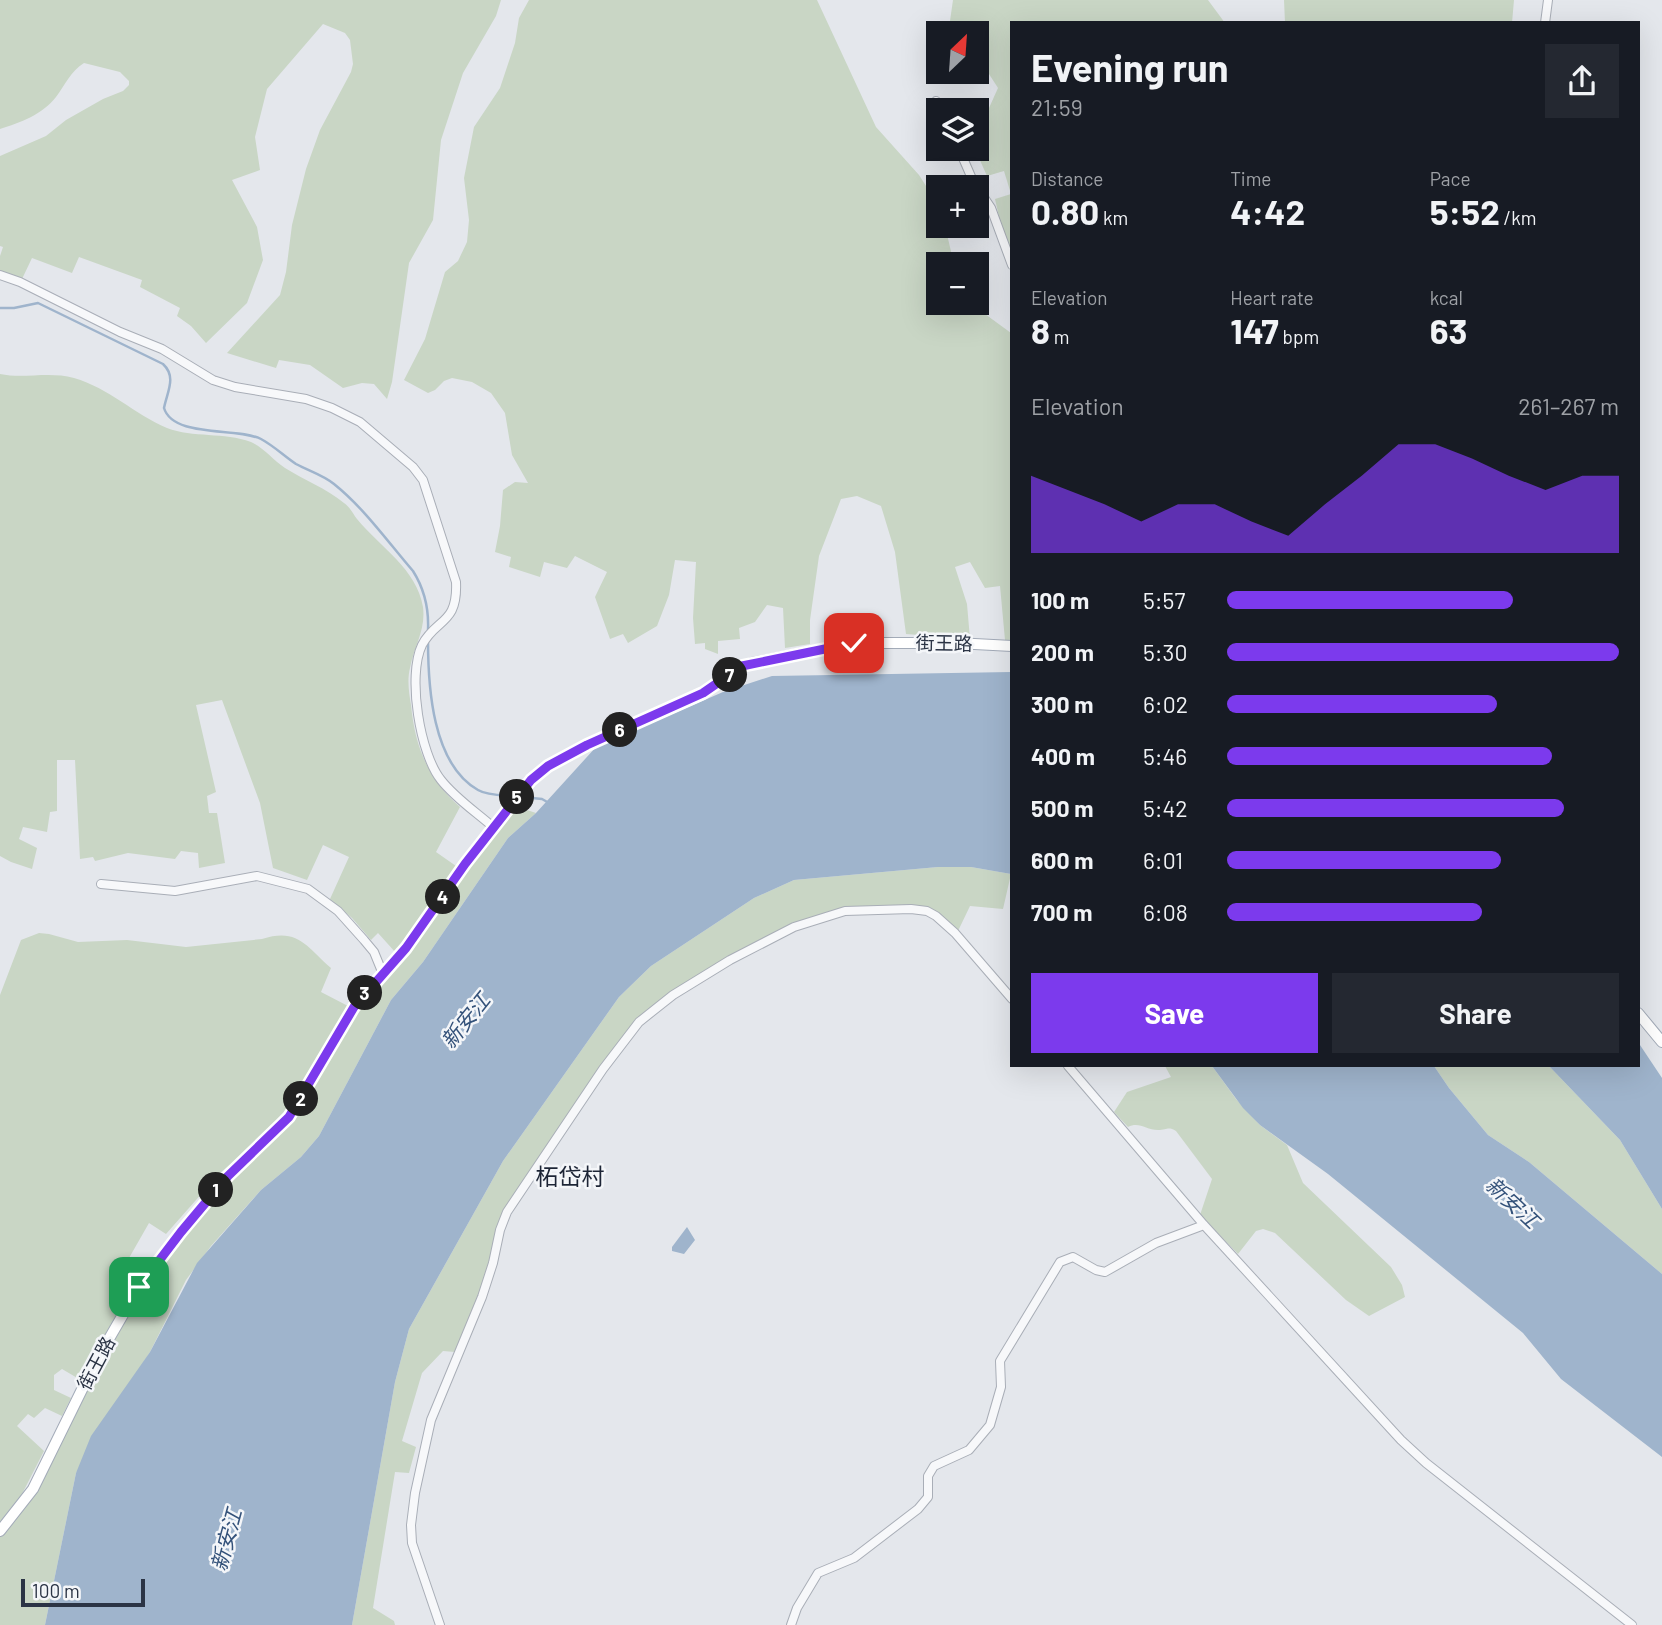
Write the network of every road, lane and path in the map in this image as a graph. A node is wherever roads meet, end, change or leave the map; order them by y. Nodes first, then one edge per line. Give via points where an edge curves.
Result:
1 (1548, 0) edge
2 (1545, 21) edge
3 (964, 161) edge
4 (1010, 260) edge
5 (0, 275) edge
6 (1010, 646) edge
7 (493, 827) junction
8 (101, 884) dead end
9 (383, 974) junction
10 (1010, 997) edge
11 (1640, 1015) edge
12 (1662, 1042) edge
13 (1069, 1067) edge
14 (1204, 1225) junction
15 (0, 1531) edge
16 (440, 1625) edge
17 (791, 1625) edge
18 (1632, 1625) edge

1 - 2 street
3 - 4 street via 991,208
5 - 7 street via 162,349 213,380 332,408 359,422 413,467 426,487 457,591 450,615 426,640 417,659 423,738 439,778
6 - 7 main road, 街王路 via 854,643 751,663 703,693 561,758 531,780
7 - 9 main road, 街王路
8 - 9 street via 175,891 257,876 308,889 338,911 364,940
9 - 15 main road, 街王路 via 354,1007 289,1117 228,1176 139,1287 95,1363 33,1489
10 - 16 street via 955,933 931,913 916,909 845,911 794,927 742,954 664,1000 639,1022 507,1212 488,1280 431,1420 411,1534
11 - 12 main road
13 - 14 street
14 - 17 street via 1156,1243 1105,1272 1073,1257 1059,1262 1000,1361 1001,1387 990,1425 969,1450 934,1466 928,1476 928,1497 918,1509 854,1558 818,1573
14 - 18 street via 1416,1455

